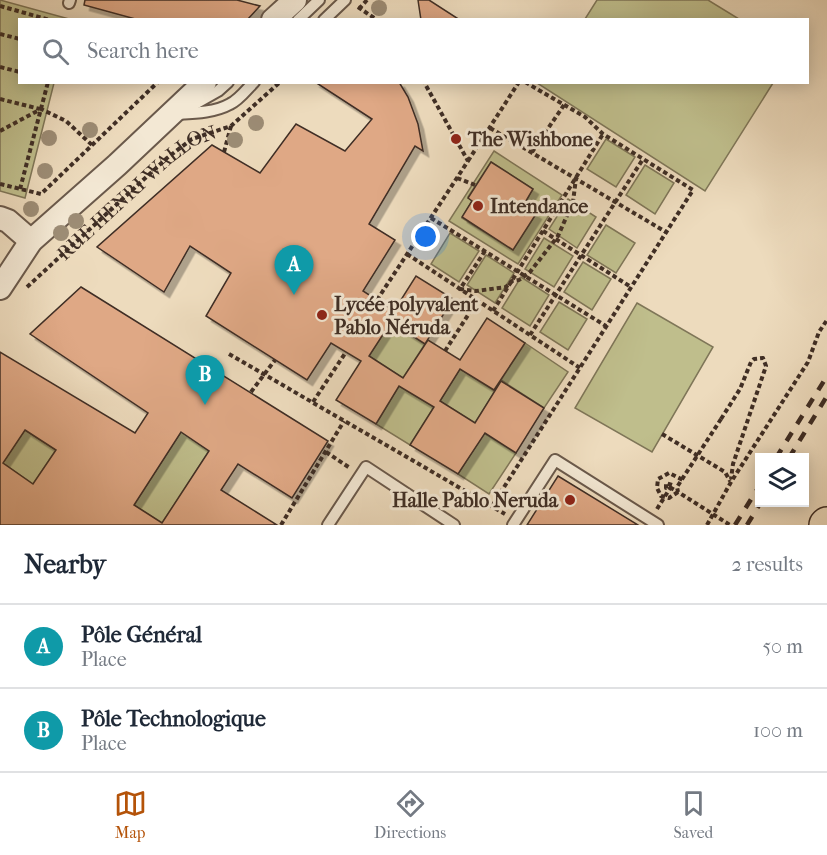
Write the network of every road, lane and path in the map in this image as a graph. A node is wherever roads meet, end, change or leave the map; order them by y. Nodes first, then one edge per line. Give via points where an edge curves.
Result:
1 (295, 0) edge
2 (319, 0) edge
3 (350, 3) edge
4 (0, 6) edge
5 (43, 18) edge
6 (275, 18) edge
7 (300, 18) edge
8 (327, 18) edge
9 (375, 18) edge
10 (0, 34) edge
11 (18, 38) edge
12 (0, 67) edge
13 (18, 72) edge
14 (47, 84) edge
15 (156, 84) edge
16 (203, 84) edge
17 (226, 84) edge
18 (253, 84) edge
19 (278, 84) edge
20 (425, 84) edge
21 (518, 84) edge
22 (528, 84) edge
23 (0, 99) edge
24 (564, 105) junction
25 (41, 109) junction
26 (171, 114) junction
27 (490, 128) junction
28 (0, 131) edge
29 (603, 134) junction
30 (92, 145) junction
31 (532, 152) junction
32 (644, 159) junction
33 (468, 161) junction
34 (457, 178) junction
35 (576, 178) junction
36 (0, 184) edge
37 (475, 185) dead end
38 (20, 189) junction
39 (616, 202) junction
40 (0, 218) edge
41 (431, 218) junction
42 (543, 231) junction
43 (666, 232) junction
44 (556, 239) junction
45 (32, 241) junction
46 (485, 251) junction
47 (407, 254) junction
48 (582, 255) junction
49 (518, 271) junction
50 (525, 276) junction
51 (512, 281) junction
52 (631, 287) junction
53 (0, 288) edge
54 (25, 288) dead end
55 (460, 289) junction
56 (556, 295) junction
57 (376, 300) dead end
58 (477, 301) junction
59 (493, 311) junction
60 (827, 320) edge
61 (606, 326) junction
62 (530, 335) junction
63 (445, 351) dead end
64 (346, 352) dead end
65 (229, 354) dead end
66 (275, 360) dead end
67 (580, 368) junction
68 (264, 374) junction
69 (251, 393) dead end
70 (313, 402) junction
71 (344, 421) junction
72 (662, 434) dead end
73 (326, 452) junction
74 (361, 475) junction
75 (683, 480) junction
76 (731, 482) junction
77 (678, 492) junction
78 (492, 506) junction
79 (654, 522) edge
80 (514, 523) edge
81 (281, 525) edge
82 (328, 525) edge
83 (454, 525) edge
84 (707, 525) edge
85 (730, 525) edge

1 - 6 street
2 - 7 lane
3 - 8 lane
3 - 9 path
4 - 5 path
10 - 11 path
12 - 13 path
14 - 25 path
15 - 30 path
16 - 26 street, RUE HENRI WALLON
17 - 26 lane via 195,105
18 - 26 lane via 232,104
19 - 54 path, RUE HENRI WALLON via 231,126 192,139 167,158
20 - 33 path
21 - 27 path
22 - 24 path
23 - 25 path
24 - 29 path
24 - 31 path
25 - 28 path
25 - 30 path via 66,121
25 - 38 path
26 - 45 street, RUE HENRI WALLON
27 - 31 path
27 - 33 path
29 - 32 path
29 - 35 path
30 - 38 path via 41,194
31 - 35 path
32 - 39 path
32 - 43 path via 693,190
33 - 34 path
34 - 37 path
34 - 41 path
35 - 39 path
35 - 42 path
35 - 44 path via 573,202
36 - 38 path
39 - 43 path
39 - 48 path
40 - 45 street
41 - 46 path
41 - 47 path
42 - 44 path
42 - 49 path
43 - 52 path
44 - 48 path
44 - 50 path
45 - 53 street, RUE HENRI WALLON
46 - 49 path
46 - 55 path
47 - 55 path
47 - 57 path
48 - 52 path
48 - 56 path
49 - 50 path
49 - 51 path
50 - 51 path
50 - 56 path
51 - 55 path via 506,287 494,289
51 - 59 path
52 - 61 path
55 - 58 path
56 - 61 path
56 - 62 path
58 - 59 path
58 - 63 path
59 - 62 path
60 - 76 path via 808,362
61 - 67 path
62 - 67 path
64 - 70 path
65 - 68 path
66 - 68 path
67 - 78 path
68 - 69 path
68 - 70 path
70 - 71 path
71 - 73 path
71 - 78 path
72 - 76 path via 725,472
73 - 74 path
73 - 81 path
74 - 82 lane
74 - 83 lane via 366,467
75 - 76 path, bridge via 740,389 751,362 763,358 766,366 733,464
75 - 77 path, bridge
75 - 77 path, bridge via 672,474 658,479 658,492 664,497
76 - 84 path
77 - 79 path via 672,488 670,489 668,489 666,488 666,483 672,485 670,488 668,491
77 - 85 path, bridge
78 - 80 path
79 - 80 lane via 555,460

